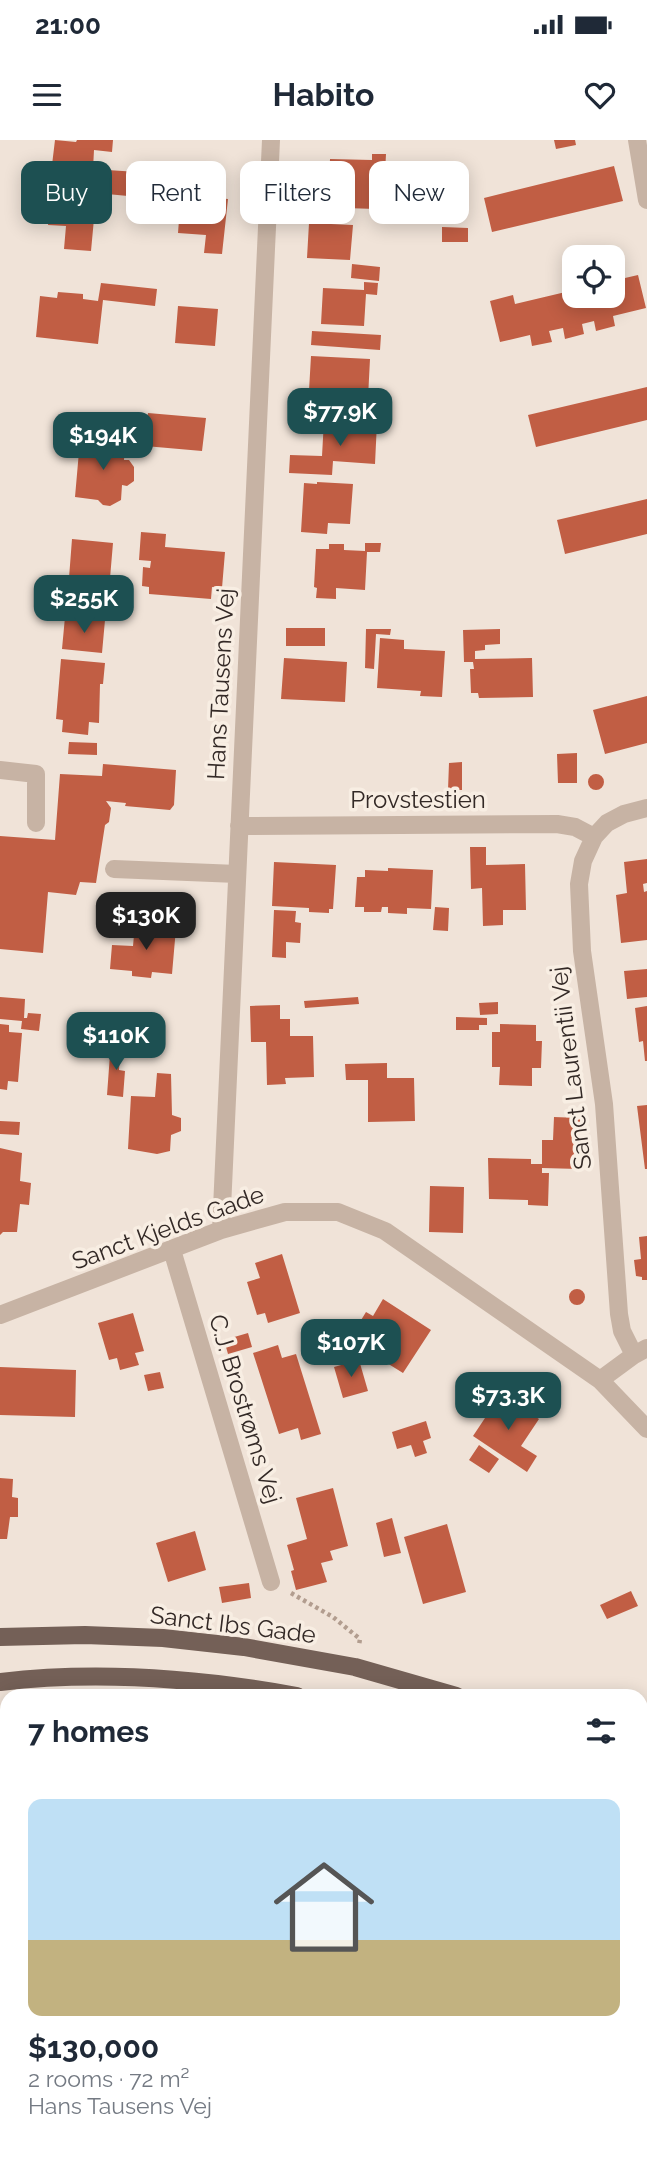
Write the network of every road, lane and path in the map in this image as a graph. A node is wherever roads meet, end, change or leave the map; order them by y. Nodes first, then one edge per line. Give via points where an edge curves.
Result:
1 (271, 140) edge
2 (637, 140) edge
3 (647, 200) edge
4 (0, 771) edge
5 (647, 807) edge
6 (36, 823) dead end
7 (239, 826) junction
8 (594, 837) junction
9 (114, 869) dead end
10 (237, 874) junction
11 (221, 1230) junction
12 (172, 1250) junction
13 (0, 1315) edge
14 (640, 1352) edge
15 (600, 1380) junction
16 (647, 1429) edge
17 (271, 1582) joint
18 (0, 1637) edge
19 (360, 1639) dead end
20 (0, 1682) edge
21 (256, 1689) edge
22 (432, 1689) edge

1 - 7 street, Hans Tausens Vej
2 - 3 street
4 - 6 street via 36,774
5 - 8 street via 607,823
7 - 8 street, Provstestien via 557,824
7 - 10 street, Hans Tausens Vej
8 - 14 street, Sanct Laurentii Vej via 579,884 582,951 604,1104 619,1314 622,1331
9 - 10 street
10 - 11 street, Hans Tausens Vej
11 - 12 street, Sanct Kjelds Gade
11 - 15 street, Sanct Kjelds Gade via 285,1212 338,1212 384,1231
12 - 13 street, Sanct Kjelds Gade
12 - 17 street, C.J. Brostrøms Vej
14 - 15 street
15 - 16 street, Sanct Kjelds Gade
17 - 19 path via 333,1617
18 - 22 main road, Sanct Ibs Gade via 163,1638 244,1647 355,1667
20 - 21 main road via 44,1676 144,1676

